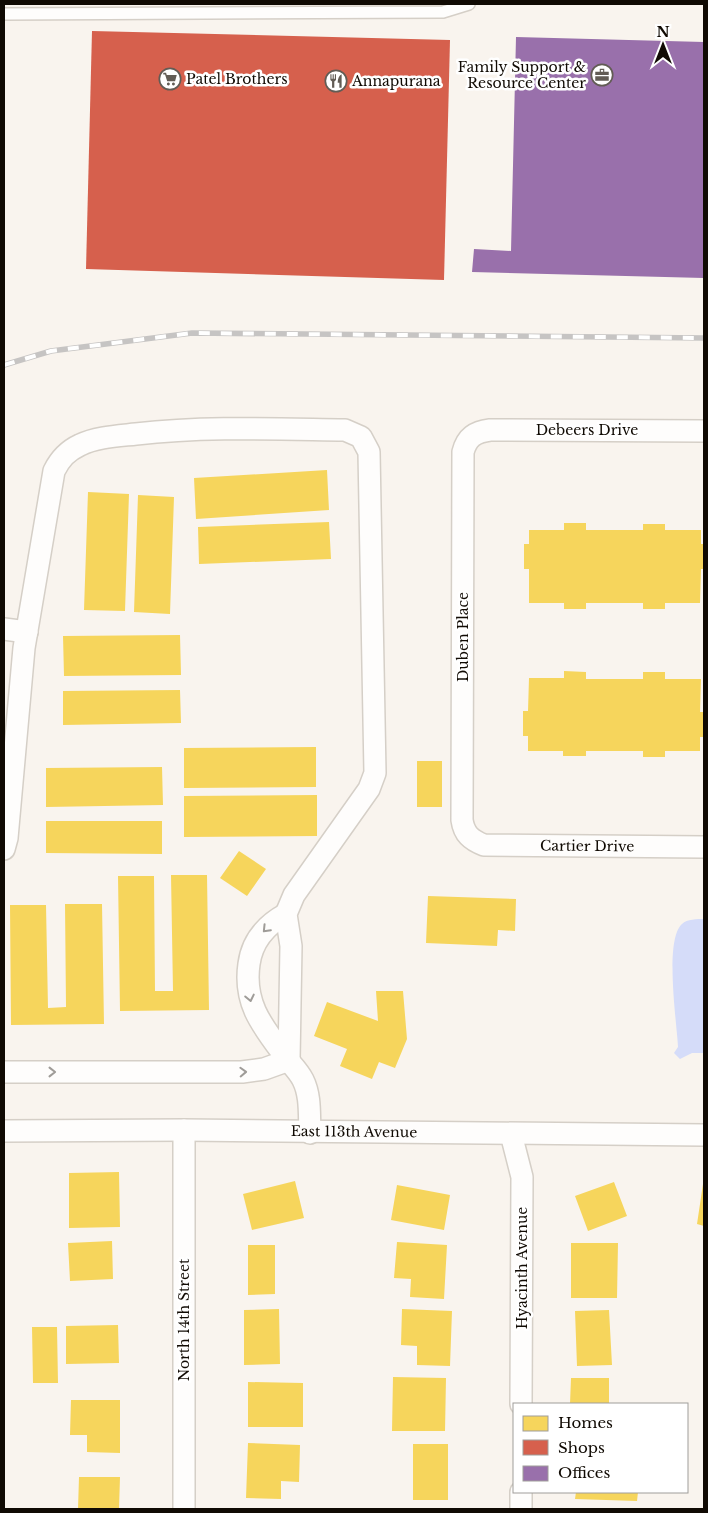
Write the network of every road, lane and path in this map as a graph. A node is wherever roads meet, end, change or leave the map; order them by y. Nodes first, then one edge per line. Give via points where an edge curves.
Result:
1 (469, 4) edge
2 (443, 8) edge
3 (95, 9) edge
4 (4, 14) edge
5 (704, 431) edge
6 (471, 436) joint
7 (4, 629) edge
8 (27, 632) junction
9 (471, 839) joint
10 (704, 847) edge
11 (4, 849) edge
12 (286, 914) junction
13 (289, 1060) junction
14 (4, 1072) edge
15 (184, 1130) junction
16 (4, 1131) edge
17 (310, 1133) junction
18 (511, 1134) junction
19 (704, 1135) edge
20 (522, 1403) edge
21 (521, 1493) edge
22 (184, 1509) edge
23 (521, 1509) edge

1 - 2 lane
2 - 3 lane
3 - 4 lane
5 - 6 street, Debeers Drive via 490,430
6 - 9 street, Duben Place via 463,452 462,800 463,828
7 - 8 street
8 - 11 street
8 - 12 street via 54,472 64,456 80,444 126,435 197,428 345,430 361,437 368,452 375,773 369,789 294,895
9 - 10 street, Cartier Drive via 493,846
12 - 13 street via 291,946
12 -> 13 street via 266,927 258,938 249,960 248,984 257,1016
14 -> 13 street via 242,1072 264,1069
13 - 17 street via 308,1092
15 - 16 street, East 113th Avenue
15 - 17 street, East 113th Avenue
15 - 22 street, North 14th Street
17 - 18 street, East 113th Avenue
18 - 19 street, East 113th Avenue
18 - 20 street, Hyacinth Avenue via 522,1177
21 - 23 street

